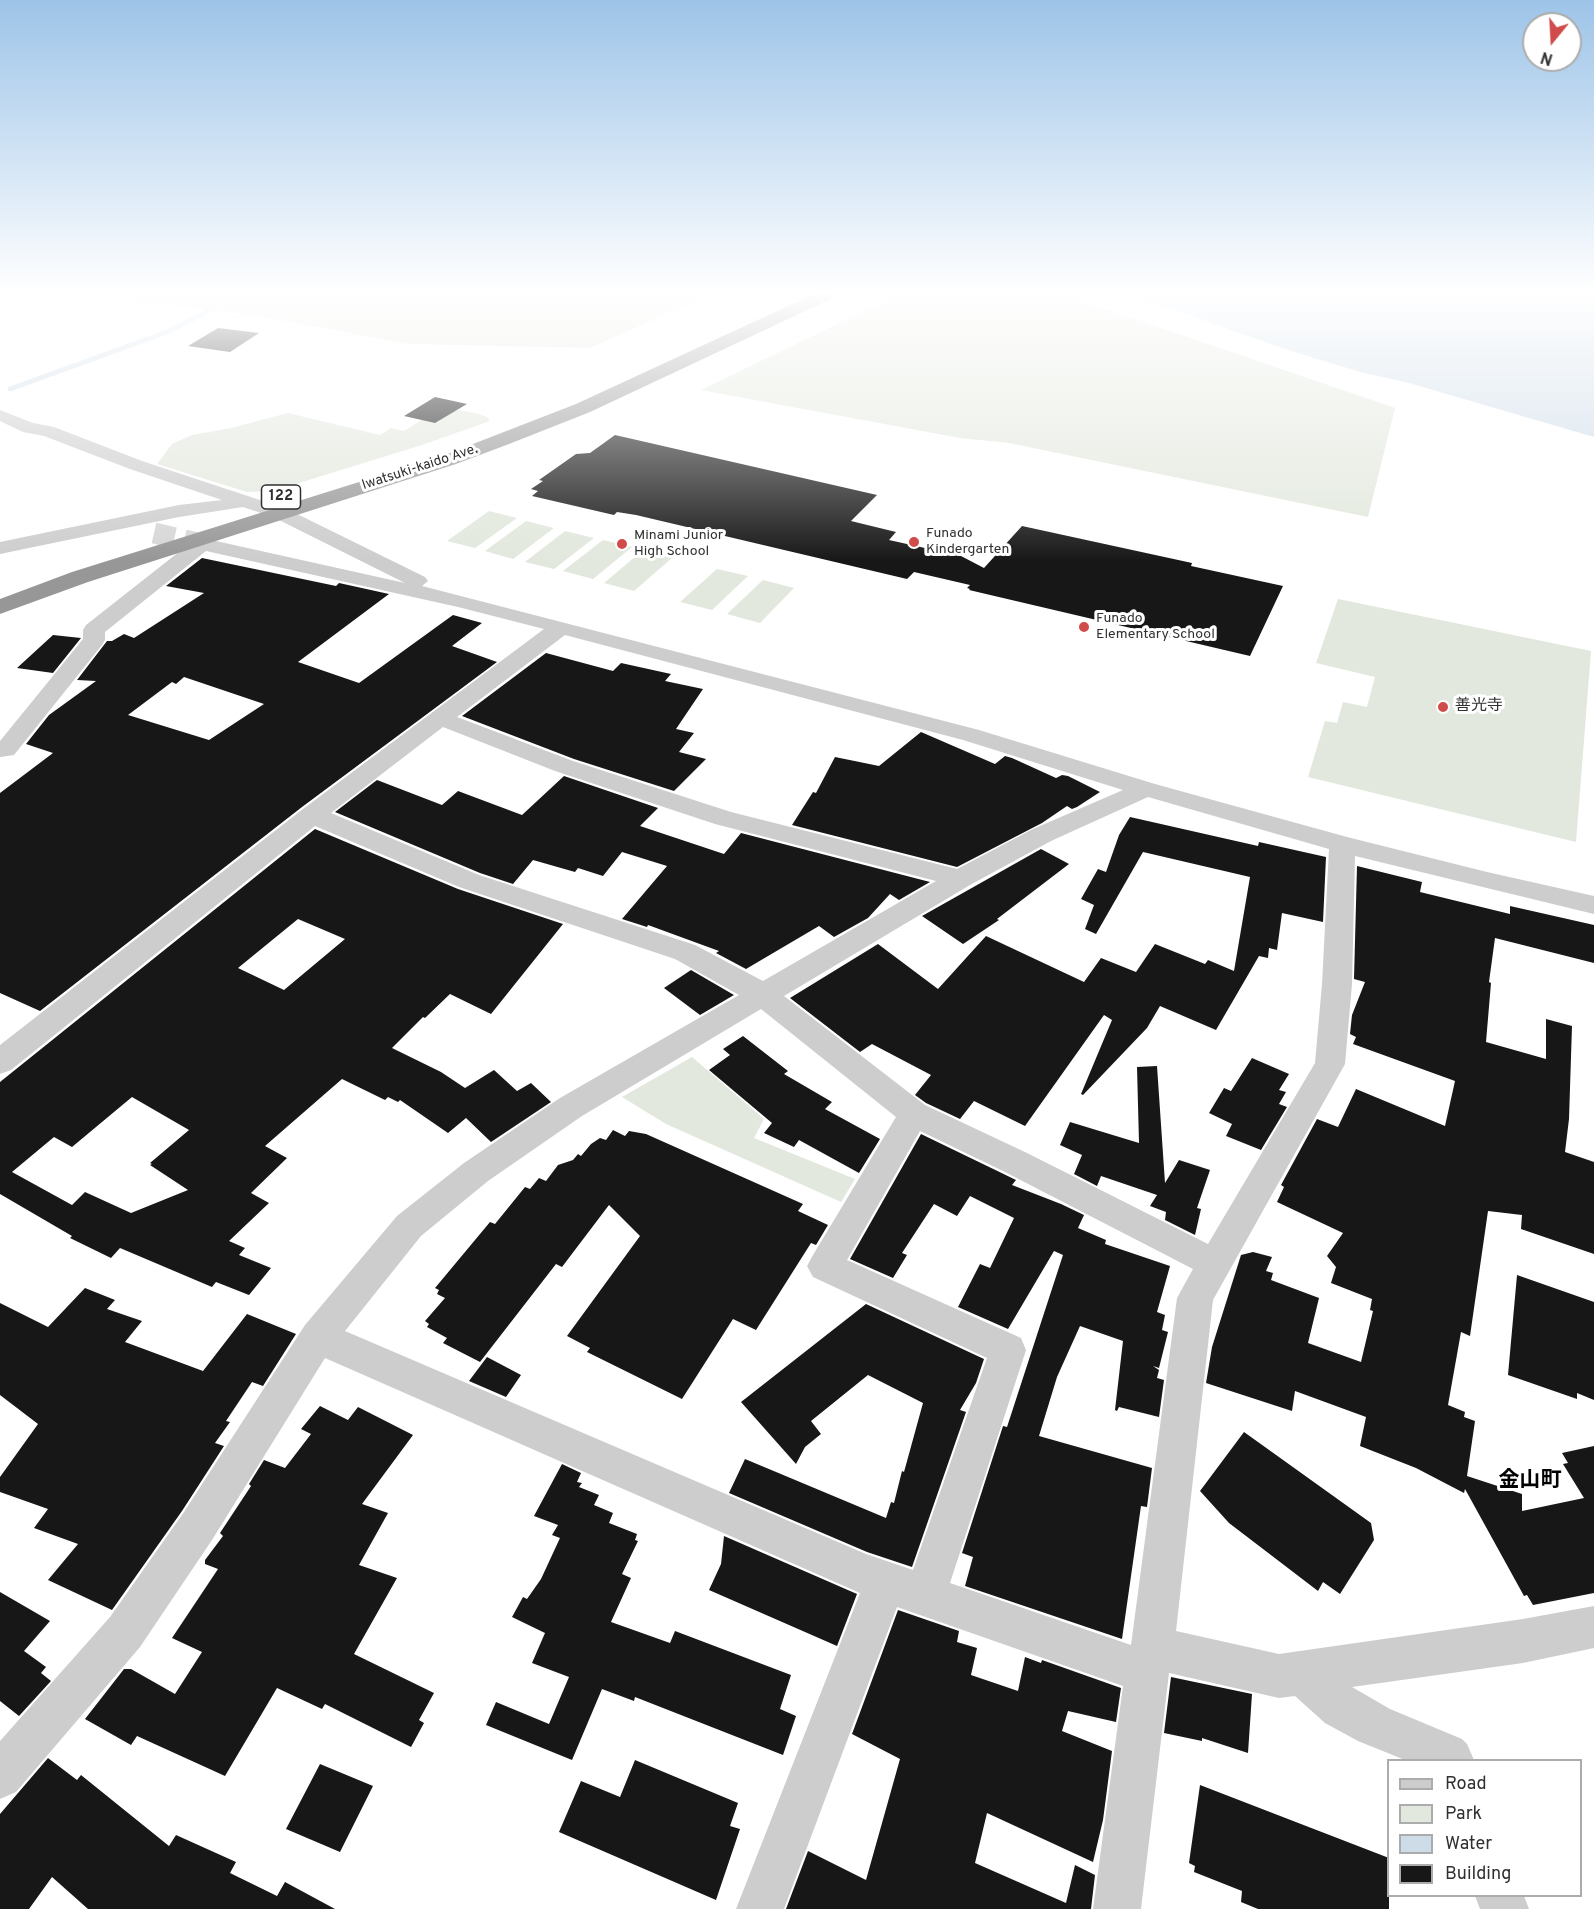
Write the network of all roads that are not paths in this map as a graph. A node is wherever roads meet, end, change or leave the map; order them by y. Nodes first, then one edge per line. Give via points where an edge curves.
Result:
1 (599, 383) edge
2 (636, 383) edge
3 (0, 415) edge
4 (256, 505) junction
5 (280, 513) junction
6 (154, 533) tunnel mouth
7 (0, 548) edge
8 (0, 557) edge
9 (0, 591) edge
10 (460, 601) junction
11 (0, 608) edge
12 (561, 627) junction
13 (440, 718) junction
14 (0, 750) edge
15 (1146, 789) junction
16 (312, 815) junction
17 (1342, 844) junction
18 (960, 879) junction
19 (1594, 905) edge
20 (762, 994) junction
21 (0, 1062) edge
22 (914, 1114) junction
23 (1215, 1264) junction
24 (318, 1337) junction
25 (905, 1589) junction
26 (1594, 1627) edge
27 (1149, 1660) junction
28 (1303, 1673) junction
29 (1449, 1759) edge
30 (0, 1776) edge
31 (760, 1909) edge
32 (1117, 1909) edge

1 - 4 highway, Iwatsuki-kaido Ave. / 122 via 433,450
2 - 5 highway, Iwatsuki-kaido Ave. / 122 via 449,460
3 - 4 street
4 - 5 street
4 - 7 street via 205,506
4 - 9 highway, Iwatsuki-kaido Ave. / 122
5 - 10 street
5 - 11 highway, Iwatsuki-kaido Ave. / 122 via 80,577
6 - 8 street via 129,530
10 - 12 street
10 - 14 street via 200,543 94,630 94,640 5,750
12 - 13 street
12 - 15 street via 971,735
13 - 16 street
13 - 18 street via 564,766 724,818
15 - 17 street
15 - 18 street via 1042,835
16 - 20 street via 470,881 686,952
16 - 21 street
17 - 19 street
17 - 23 street via 1330,1064
18 - 20 street
20 - 22 street
20 - 24 street via 571,1107 476,1172 409,1226
22 - 23 street
22 - 25 street via 825,1266 1008,1350
23 - 27 street via 1195,1298
24 - 25 street
24 - 30 street via 198,1526 125,1632
25 - 27 street
25 - 31 street
26 - 28 street
27 - 28 street via 1279,1676
27 - 32 street
28 - 29 street via 1341,1707

